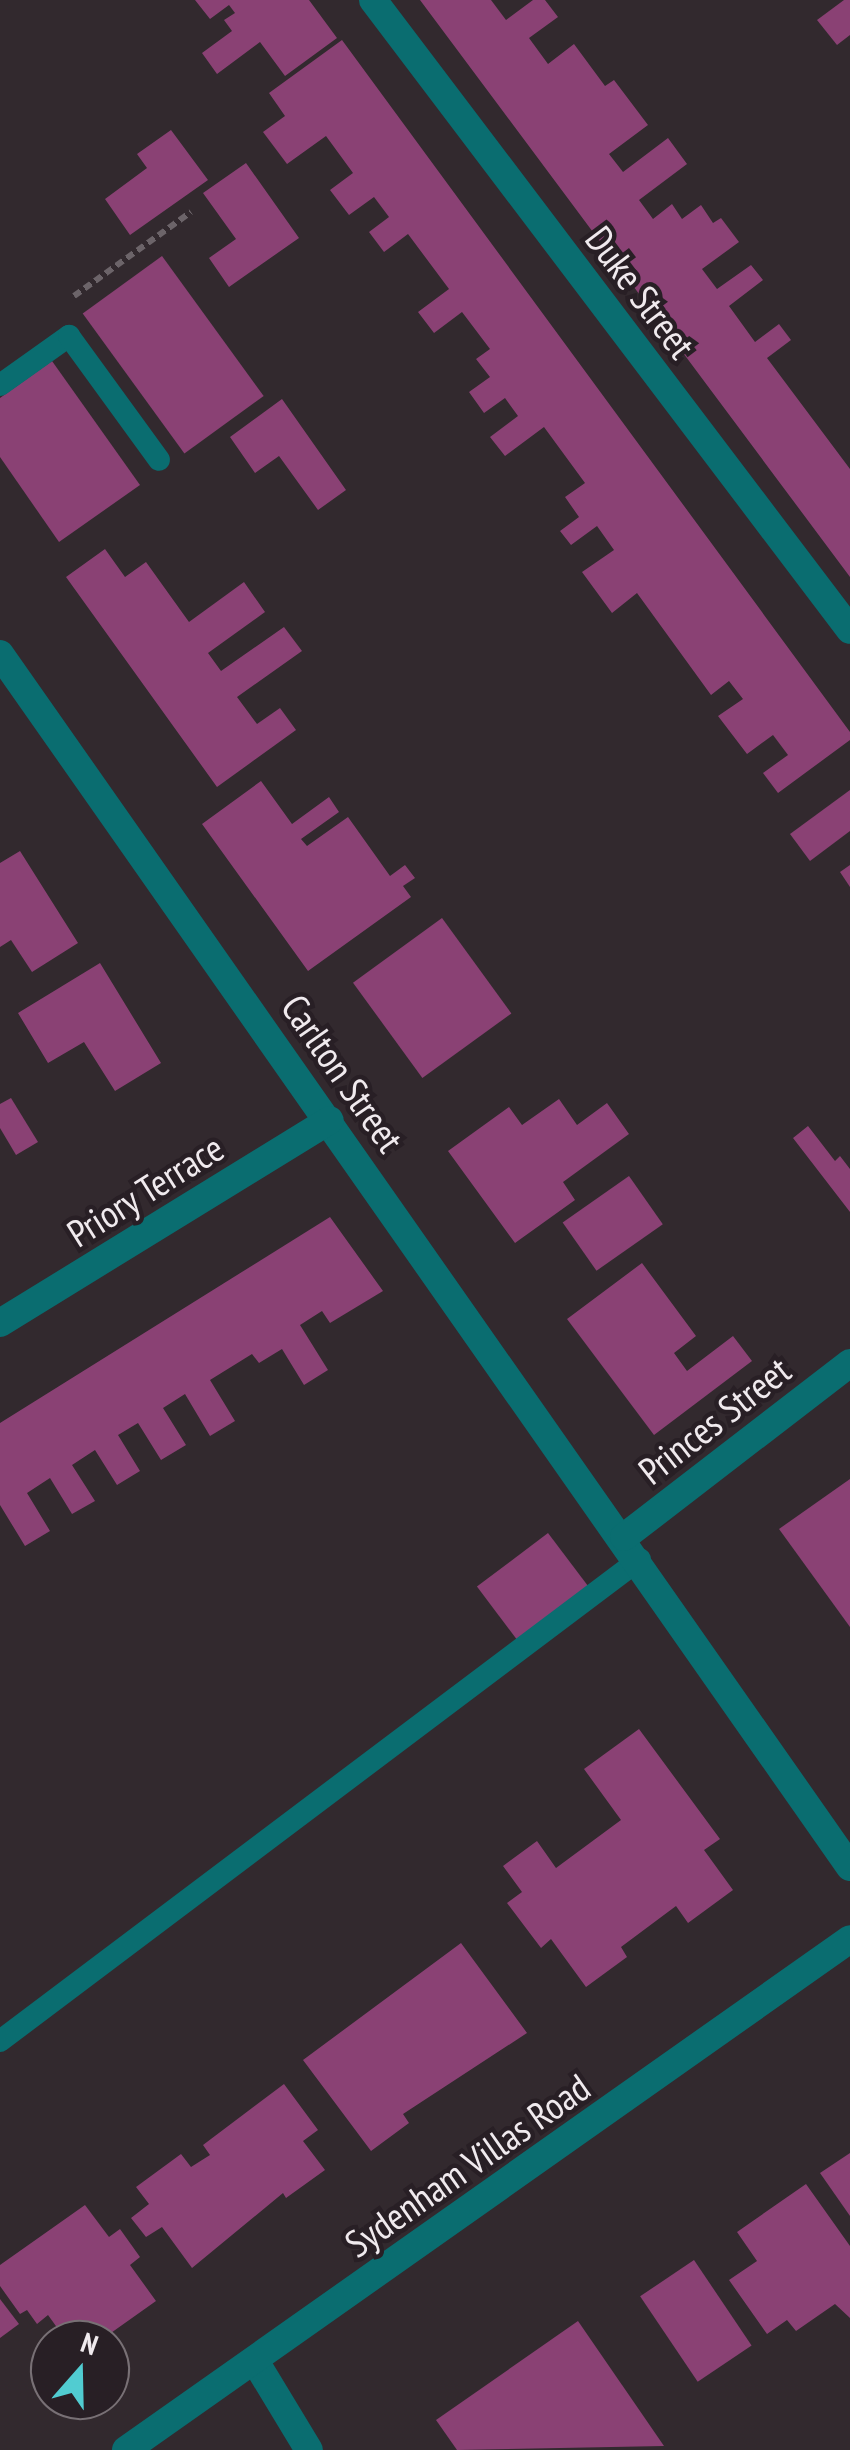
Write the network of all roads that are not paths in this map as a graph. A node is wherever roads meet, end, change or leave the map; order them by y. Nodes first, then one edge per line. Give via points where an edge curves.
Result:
1 (373, 0) edge
2 (0, 385) edge
3 (158, 460) dead end
4 (850, 630) edge
5 (0, 654) edge
6 (330, 1120) junction
7 (0, 1324) edge
8 (850, 1363) edge
9 (632, 1548) junction
10 (850, 1867) edge
11 (850, 1939) edge
12 (0, 2041) edge
13 (255, 2361) junction
14 (126, 2450) edge
15 (309, 2450) edge

1 - 4 street, Duke Street
2 - 3 lane via 68,336
5 - 6 street, Carlton Street
6 - 7 street, Priory Terrace
6 - 9 street, Carlton Street
8 - 9 street, Princes Street
9 - 10 street, Carlton Street
9 - 12 lane
11 - 13 street, Sydenham Villas Road
13 - 14 street, Sydenham Villas Road
13 - 15 street

